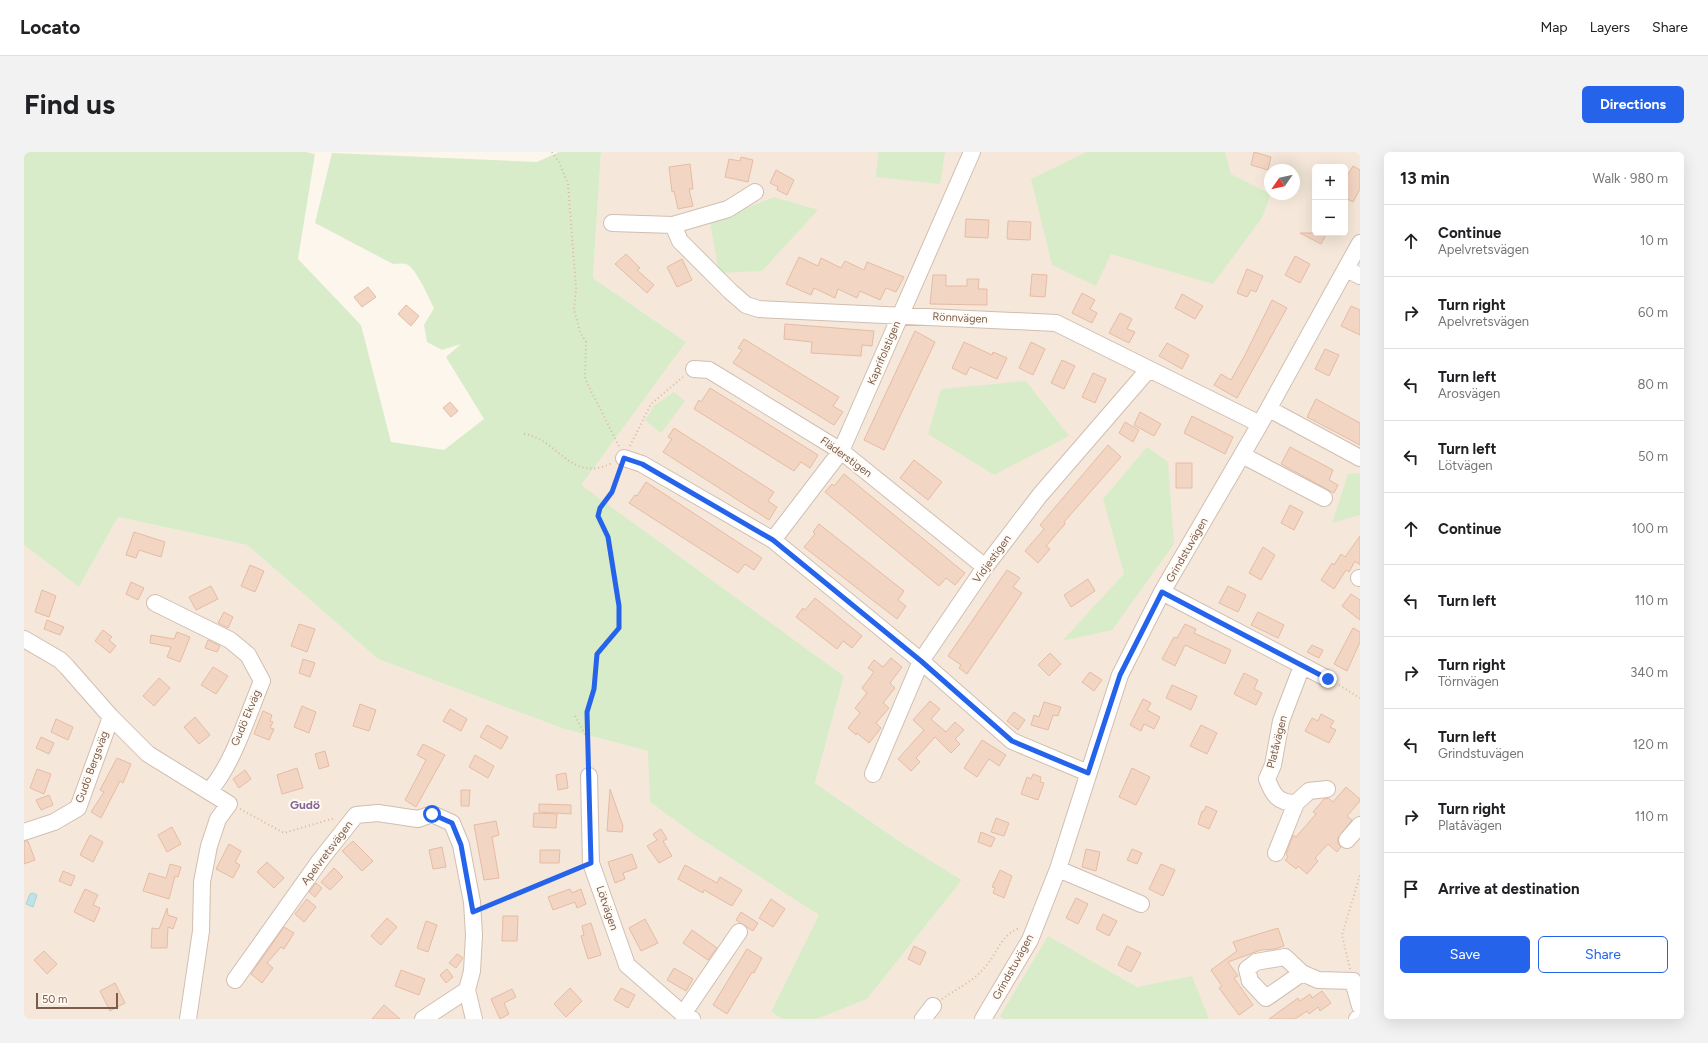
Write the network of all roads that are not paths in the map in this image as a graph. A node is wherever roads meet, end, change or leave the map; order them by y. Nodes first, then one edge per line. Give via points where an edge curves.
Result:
1 (972, 152) edge
2 (755, 192) dead end
3 (612, 223) dead end
4 (673, 225) junction
5 (1360, 243) edge
6 (1346, 269) junction
7 (1360, 276) edge
8 (900, 315) junction
9 (694, 369) road end
10 (1149, 369) junction
11 (1269, 409) junction
12 (1260, 424) junction
13 (841, 451) junction
14 (1242, 456) junction
15 (624, 458) road end
16 (1360, 458) edge
17 (1324, 498) dead end
18 (773, 540) junction
19 (985, 567) junction
20 (1162, 592) junction
21 (155, 603) dead end
22 (24, 639) edge
23 (921, 661) junction
24 (1302, 666) junction
25 (1328, 679) road end
26 (111, 717) junction
27 (1088, 773) junction
28 (874, 774) dead end
29 (589, 776) road end
30 (1327, 789) dead end
31 (209, 790) junction
32 (1296, 803) junction
33 (1360, 825) edge
34 (24, 832) edge
35 (1347, 840) dead end
36 (1276, 853) dead end
37 (1058, 869) junction
38 (1141, 904) dead end
39 (739, 932) dead end
40 (1302, 973) dead end
41 (235, 980) dead end
42 (1357, 981) edge
43 (467, 990) junction
44 (933, 1006) road end
45 (1360, 1006) edge
46 (688, 1017) edge
47 (1360, 1017) edge
48 (188, 1019) edge
49 (423, 1019) edge
50 (474, 1019) edge
51 (922, 1019) edge
52 (983, 1019) edge
53 (1357, 1019) edge

1 - 8 street, Kaprifolstigen
2 - 4 street via 728,209
3 - 4 street
4 - 8 street, Rönnvägen via 680,241 746,305 759,309
5 - 6 street, Grindstuvägen
6 - 7 street
6 - 11 street, Grindstuvägen
8 - 10 street, Rönnvägen via 1056,323
8 - 13 street, Kaprifolstigen
9 - 13 street, Fläderstigen via 709,370
10 - 12 street, Rönnvägen
10 - 19 street, Vidjestigen via 1040,495
11 - 12 street, Grindstuvägen
11 - 16 street
12 - 14 street, Grindstuvägen
13 - 18 street, Kaprifolstigen
13 - 19 street, Fläderstigen
14 - 17 street
14 - 20 street, Grindstuvägen
15 - 18 street via 642,464
18 - 23 street
19 - 23 street, Vidjestigen
20 - 24 street
20 - 27 street, Grindstuvägen via 1120,675
21 - 31 street, Gudö Ekväg via 230,640 248,655 262,681 236,744 217,782
22 - 26 street via 60,660
23 - 27 street via 1012,741
23 - 28 street, Vidjestigen
24 - 25 street
24 - 32 street, Platåvägen via 1281,721 1273,764 1267,779 1276,797 1286,803
26 - 31 street via 148,754
26 - 34 street, Gudö Bergsväg via 78,808 54,822
27 - 37 street, Grindstuvägen
29 - 46 street, Lötvägen via 591,863 627,965
30 - 32 street via 1309,791
31 - 48 street via 229,804 218,819 209,846 202,882 201,931
32 - 36 street
33 - 35 street
37 - 38 street
37 - 52 street, Grindstuvägen via 1030,940
39 - 46 street, Lötvägen
40 - 42 street via 1318,980
41 - 43 street, Apelvretsvägen via 321,859 356,815 378,813 418,819 432,814 452,823 461,845 473,912 472,971
42 - 45 street
43 - 49 street
43 - 50 street, Apelvretsvägen
44 - 51 street
47 - 53 street

